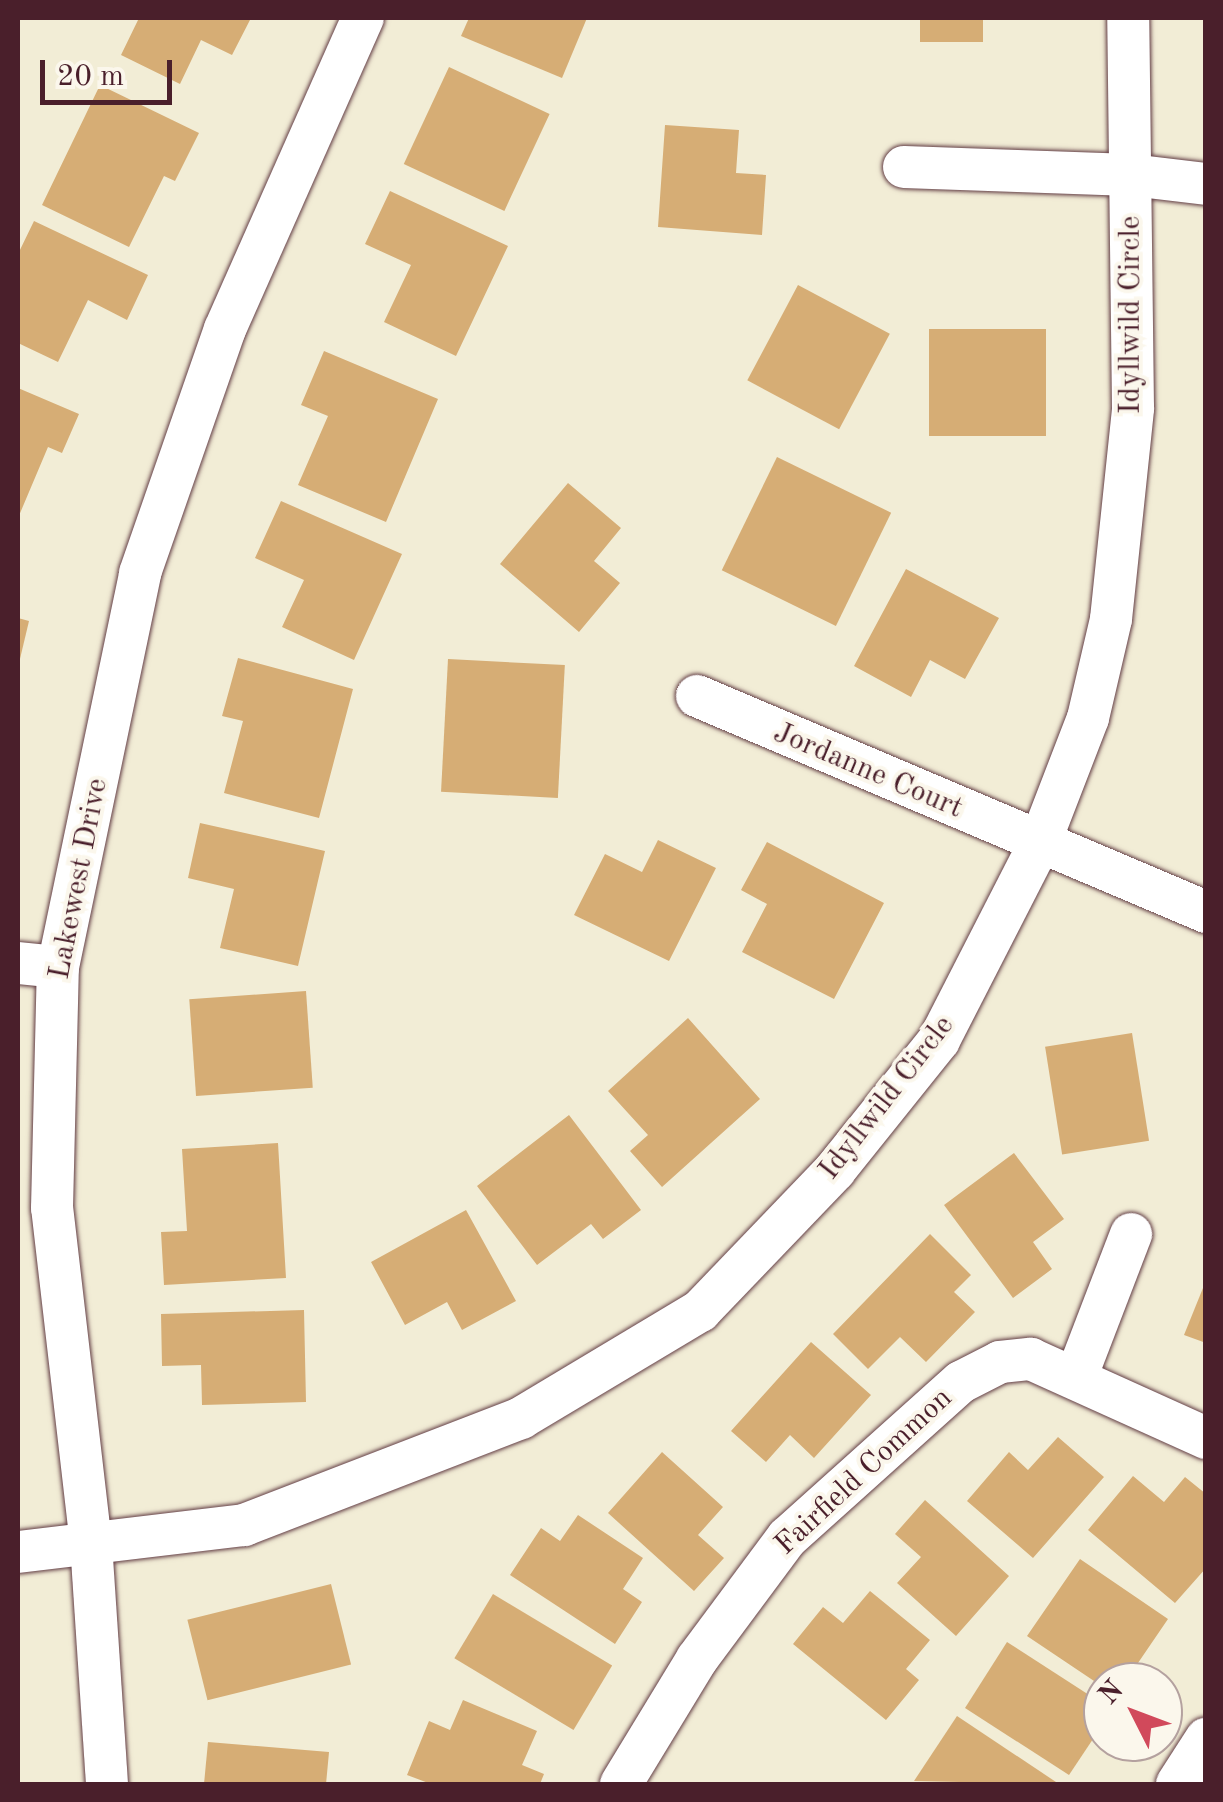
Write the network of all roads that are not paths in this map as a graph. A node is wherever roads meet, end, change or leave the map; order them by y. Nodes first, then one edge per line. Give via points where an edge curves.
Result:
1 (363, 18) edge
2 (1128, 18) edge
3 (904, 167) dead end
4 (1131, 174) junction
5 (1206, 184) edge
6 (697, 696) dead end
7 (1039, 845) junction
8 (1206, 912) edge
9 (38, 965) edge
10 (1131, 1234) dead end
11 (1077, 1375) junction
12 (1206, 1438) edge
13 (91, 1544) junction
14 (18, 1552) edge
15 (1206, 1740) edge
16 (107, 1784) edge
17 (621, 1784) edge
18 (1177, 1784) edge

1 - 9 street, Lakewest Drive via 225,329 140,573
2 - 4 street, Idyllwild Circle
3 - 4 street
4 - 5 street
4 - 7 street, Idyllwild Circle via 1133,408 1123,530 1088,718
6 - 7 street, Jordanne Court
7 - 8 street, Jordanne Court
7 - 13 street, Idyllwild Circle via 938,1040 836,1170 700,1311 521,1418 262,1518
9 - 13 street, Lakewest Drive via 52,1208
10 - 11 street
11 - 12 street, Fairfield Common
11 - 17 street, Fairfield Common via 1032,1359 1000,1362 961,1382 912,1422 787,1538 747,1586
13 - 14 street, Idyllwild Circle
13 - 16 street, Lakewest Drive
15 - 18 street

